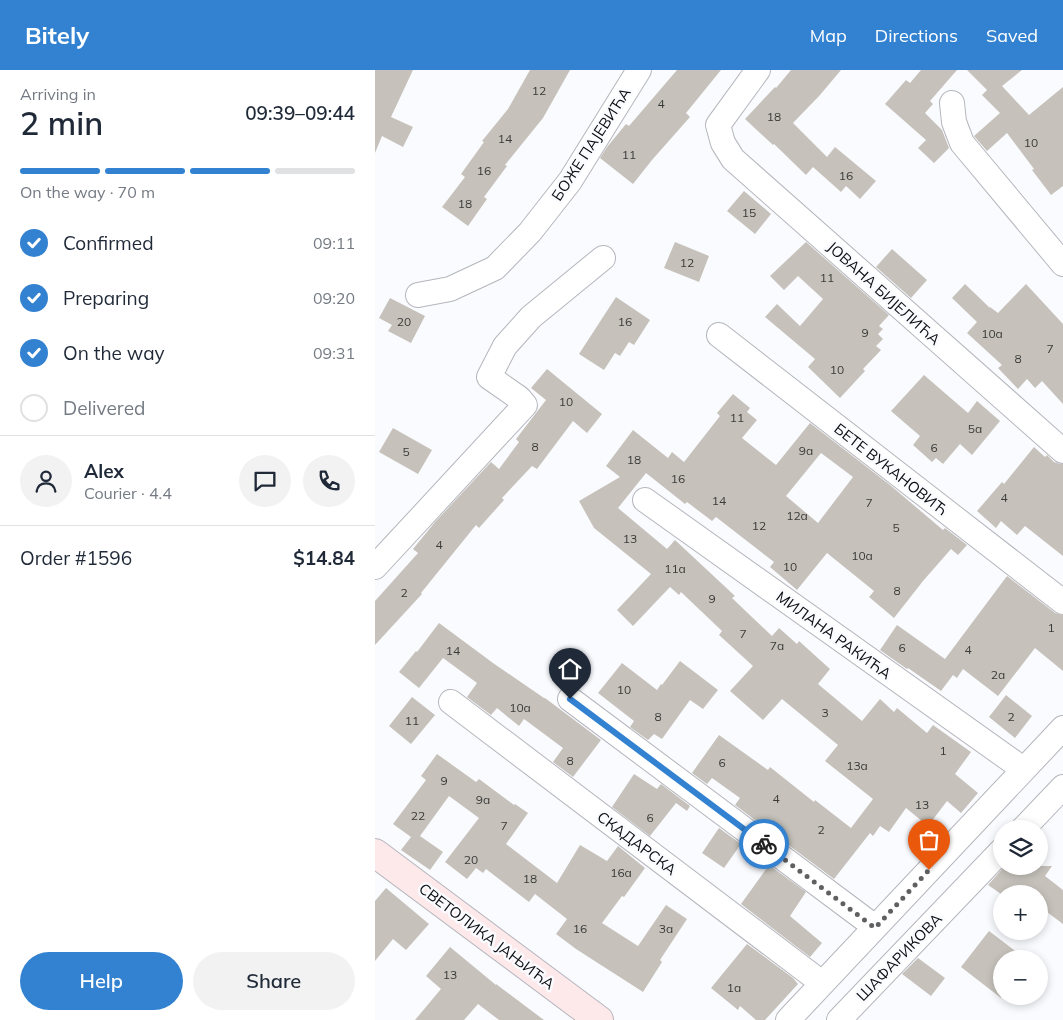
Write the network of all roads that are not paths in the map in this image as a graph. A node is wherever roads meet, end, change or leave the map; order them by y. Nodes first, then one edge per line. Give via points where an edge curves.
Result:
1 (639, 70) edge
2 (758, 70) edge
3 (952, 103) dead end
4 (603, 258) dead end
5 (1063, 264) edge
6 (418, 295) dead end
7 (719, 336) dead end
8 (1063, 451) edge
9 (645, 500) dead end
10 (375, 568) edge
11 (1063, 602) edge
12 (570, 699) dead end
13 (451, 702) dead end
14 (1063, 728) edge
15 (1023, 769) junction
16 (1063, 787) edge
17 (1032, 820) edge
18 (375, 853) edge
19 (993, 859) edge
20 (875, 928) junction
21 (822, 983) junction
22 (599, 1020) edge
23 (787, 1020) edge
24 (839, 1020) edge

1 - 6 street, БОЖЕ ПАЈЕВИЋА via 570,181 530,232 495,268 449,289
2 - 8 street, ЈОВАНА БИЈЕЛИЋА via 718,125 733,159
3 - 5 street via 954,122 962,143
4 - 10 street via 531,317 505,346 489,376 525,406
7 - 11 street, БЕТЕ ВУКАНОВИЋ
9 - 15 street, МИЛАНА РАКИЋА
12 - 20 street
13 - 21 street, СКАДАРСКА
14 - 15 street
15 - 20 street
16 - 17 street
18 - 22 street, СВЕТОЛИКА ЈАЊИЋА
19 - 24 street, ШАФАРИКОВА
20 - 21 street
21 - 23 street

